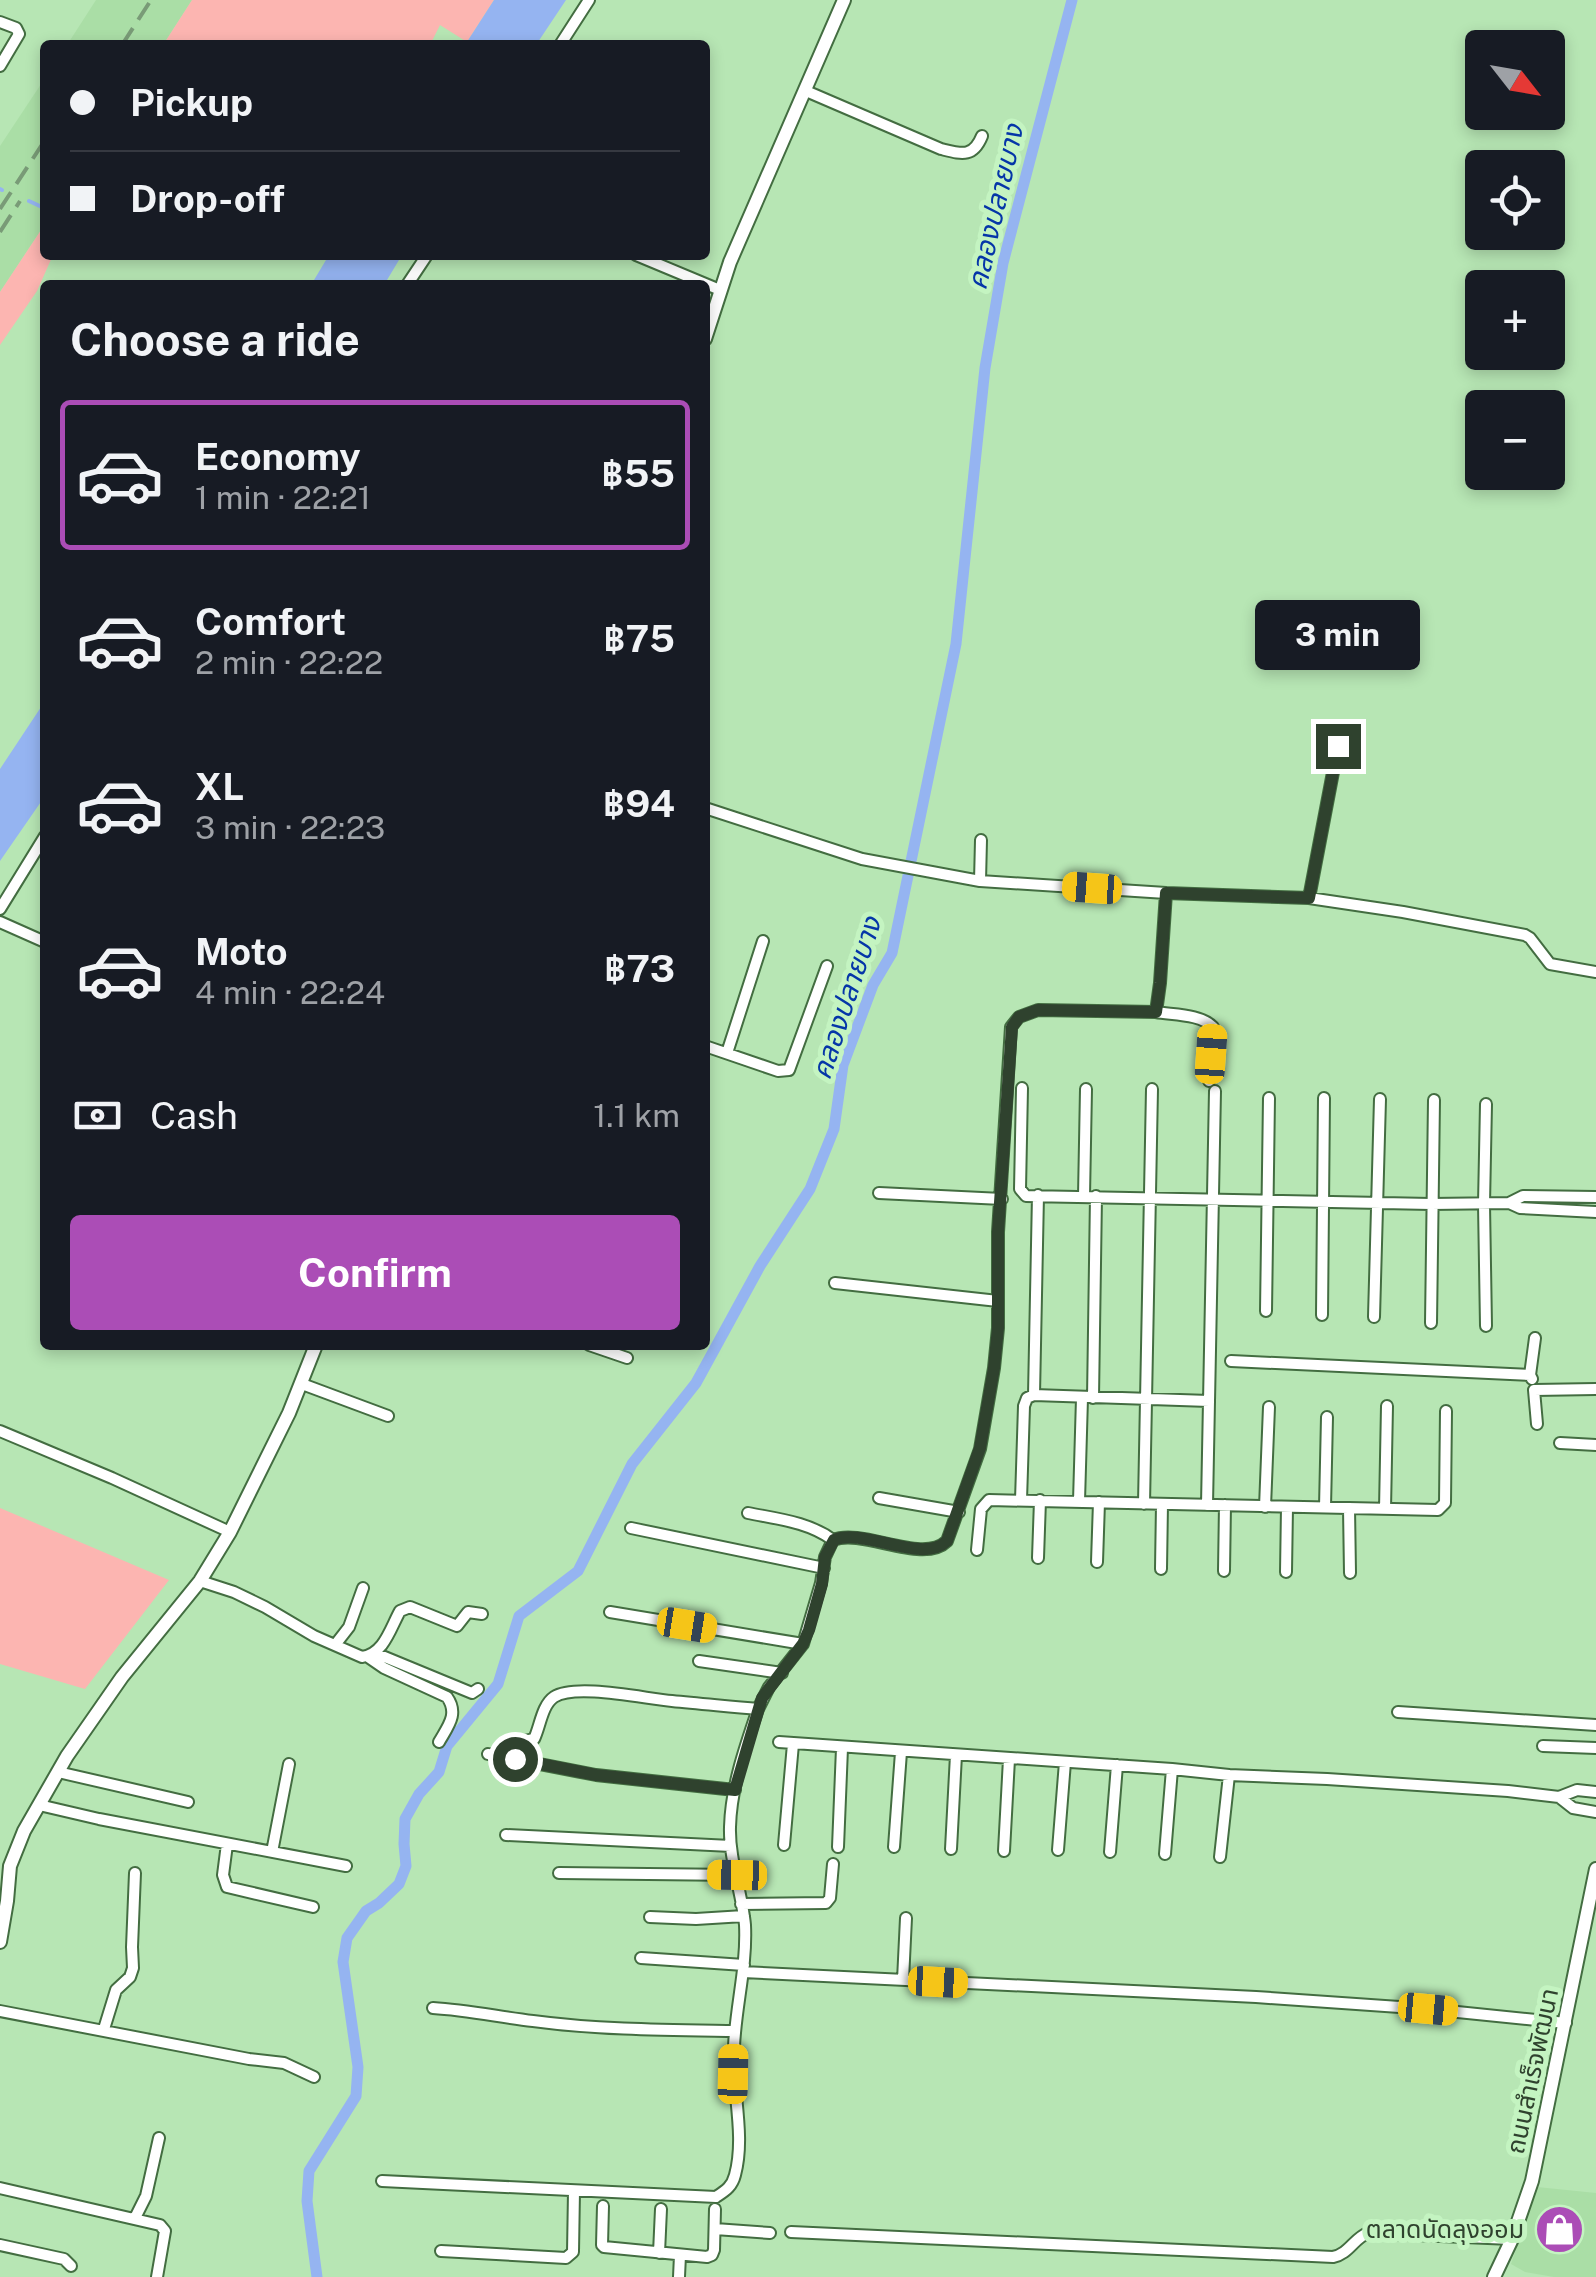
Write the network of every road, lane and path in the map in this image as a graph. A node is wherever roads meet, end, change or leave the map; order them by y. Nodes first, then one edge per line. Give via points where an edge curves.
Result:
1 (589, 0) edge
2 (844, 0) edge
3 (0, 22) edge
4 (563, 40) edge
5 (0, 66) edge
6 (806, 91) junction
7 (982, 136) dead end
8 (648, 260) edge
9 (696, 280) edge
10 (710, 286) edge
11 (720, 290) junction
12 (710, 323) edge
13 (1338, 746) dead end
14 (710, 810) edge
15 (980, 840) dead end
16 (40, 844) edge
17 (980, 881) junction
18 (1166, 893) junction
19 (1309, 898) junction
20 (0, 908) edge
21 (0, 922) edge
22 (40, 940) edge
23 (763, 941) dead end
24 (828, 966) dead end
25 (1596, 972) edge
26 (1156, 1012) junction
27 (710, 1048) edge
28 (727, 1053) junction
29 (1022, 1088) dead end
30 (1086, 1089) dead end
31 (1152, 1089) dead end
32 (1269, 1098) dead end
33 (1324, 1098) dead end
34 (1380, 1099) dead end
35 (1434, 1100) dead end
36 (1486, 1104) dead end
37 (879, 1193) dead end
38 (1038, 1196) junction
39 (1090, 1196) junction
40 (1569, 1197) junction
41 (1596, 1197) edge
42 (1150, 1199) junction
43 (1002, 1200) junction
44 (1213, 1200) junction
45 (1268, 1201) junction
46 (1322, 1202) junction
47 (1376, 1203) junction
48 (1509, 1203) junction
49 (1432, 1204) junction
50 (1484, 1204) junction
51 (1568, 1210) junction
52 (1596, 1212) edge
53 (835, 1283) dead end
54 (998, 1301) junction
55 (1266, 1311) dead end
56 (1322, 1315) dead end
57 (1374, 1317) dead end
58 (1430, 1323) dead end
59 (1486, 1326) dead end
60 (1535, 1338) dead end
61 (314, 1350) edge
62 (605, 1350) edge
63 (628, 1358) dead end
64 (1230, 1361) dead end
65 (1530, 1375) junction
66 (302, 1384) junction
67 (1596, 1389) edge
68 (1534, 1390) junction
69 (1034, 1395) junction
70 (1087, 1398) junction
71 (1147, 1399) junction
72 (1209, 1401) junction
73 (1387, 1406) dead end
74 (1269, 1407) dead end
75 (1446, 1411) dead end
76 (388, 1416) dead end
77 (1327, 1417) dead end
78 (1537, 1424) dead end
79 (0, 1431) edge
80 (1560, 1443) dead end
81 (1596, 1445) edge
82 (879, 1498) dead end
83 (1020, 1500) junction
84 (1040, 1500) junction
85 (1079, 1501) junction
86 (1099, 1502) junction
87 (1144, 1504) junction
88 (1162, 1504) junction
89 (1206, 1505) junction
90 (1225, 1505) junction
91 (1265, 1507) junction
92 (1286, 1507) junction
93 (1325, 1507) junction
94 (1349, 1508) junction
95 (1385, 1509) junction
96 (959, 1512) junction
97 (748, 1514) dead end
98 (631, 1528) dead end
99 (230, 1532) junction
100 (834, 1540) junction
101 (977, 1550) dead end
102 (1038, 1558) dead end
103 (1097, 1562) dead end
104 (824, 1568) junction
105 (1161, 1569) dead end
106 (1224, 1572) dead end
107 (1286, 1572) dead end
108 (1350, 1573) dead end
109 (200, 1580) junction
110 (363, 1588) dead end
111 (610, 1612) dead end
112 (482, 1614) dead end
113 (803, 1644) junction
114 (334, 1646) junction
115 (372, 1655) junction
116 (698, 1662) dead end
117 (782, 1674) junction
118 (478, 1689) dead end
119 (758, 1709) junction
120 (1398, 1712) dead end
121 (1596, 1724) edge
122 (439, 1742) dead end
123 (519, 1742) dead end
124 (779, 1742) dead end
125 (793, 1744) junction
126 (1544, 1746) dead end
127 (842, 1748) junction
128 (1596, 1748) edge
129 (901, 1752) junction
130 (488, 1754) dead end
131 (956, 1755) junction
132 (1009, 1759) junction
133 (1065, 1762) junction
134 (289, 1764) dead end
135 (1117, 1765) junction
136 (1172, 1769) junction
137 (58, 1772) junction
138 (1228, 1775) junction
139 (735, 1790) junction
140 (1596, 1792) edge
141 (1559, 1797) junction
142 (188, 1802) dead end
143 (39, 1805) junction
144 (1596, 1812) edge
145 (506, 1835) dead end
146 (228, 1844) junction
147 (784, 1845) dead end
148 (730, 1846) junction
149 (838, 1847) dead end
150 (894, 1848) dead end
151 (950, 1849) dead end
152 (1058, 1850) dead end
153 (1004, 1851) dead end
154 (272, 1852) junction
155 (1110, 1852) dead end
156 (1165, 1854) dead end
157 (1220, 1857) dead end
158 (833, 1864) dead end
159 (346, 1866) dead end
160 (1596, 1869) edge
161 (135, 1873) dead end
162 (559, 1873) dead end
163 (737, 1875) junction
164 (4, 1900) edge
165 (312, 1908) dead end
166 (743, 1910) junction
167 (650, 1917) dead end
168 (906, 1918) dead end
169 (1590, 1922) edge
170 (0, 1942) edge
171 (641, 1958) dead end
172 (744, 1968) junction
173 (903, 1980) junction
174 (433, 2008) dead end
175 (0, 2011) edge
176 (1566, 2023) junction
177 (104, 2029) junction
178 (736, 2031) junction
179 (314, 2077) dead end
180 (160, 2138) dead end
181 (382, 2180) dead end
182 (0, 2188) edge
183 (574, 2191) junction
184 (602, 2206) dead end
185 (661, 2209) dead end
186 (715, 2209) dead end
187 (135, 2218) junction
188 (715, 2229) junction
189 (792, 2232) dead end
190 (770, 2233) dead end
191 (1512, 2239) junction
192 (0, 2245) edge
193 (441, 2250) dead end
194 (659, 2253) junction
195 (680, 2256) junction
196 (71, 2266) dead end
197 (157, 2277) edge
198 (678, 2277) edge
199 (1494, 2277) edge

1 - 4 street
2 - 6 street
3 - 5 street via 18,34
6 - 7 street via 941,149 972,151
6 - 11 street
8 - 9 street
10 - 11 street
11 - 12 street
13 - 19 street
14 - 17 street via 862,859
15 - 17 street
16 - 20 street
17 - 18 street
18 - 19 street
18 - 26 street
19 - 25 street via 1525,935 1550,964
21 - 22 street
23 - 28 street
24 - 28 street via 789,1070
26 - 43 street via 1038,1010 1014,1022
26 - 44 street via 1213,1027
27 - 28 street
29 - 38 street via 1020,1189
30 - 39 street
31 - 42 street
32 - 45 street
33 - 46 street
34 - 47 street
35 - 49 street
36 - 50 street
37 - 43 street
38 - 39 street
38 - 69 street
39 - 42 street
39 - 70 street
40 - 41 street
40 - 48 street via 1522,1196
40 - 51 street
42 - 44 street
42 - 71 street
43 - 54 street
44 - 45 street
44 - 72 street
45 - 46 street
45 - 55 street
46 - 47 street
46 - 56 street
47 - 49 street
47 - 57 street
48 - 50 street
48 - 51 street
49 - 50 street
49 - 58 street
50 - 59 street
51 - 52 street
53 - 54 street
54 - 96 street via 988,1411
60 - 65 street
61 - 66 street
62 - 63 street
64 - 65 street
65 - 68 street
66 - 76 street
66 - 99 street
67 - 68 street
68 - 78 street
69 - 70 street
69 - 83 street via 1024,1406
70 - 71 street
70 - 85 street
71 - 72 street
71 - 87 street
72 - 89 street
73 - 95 street
74 - 91 street
75 - 95 street via 1443,1508
77 - 93 street
79 - 99 street
80 - 81 street
82 - 96 street
83 - 84 street
83 - 101 street via 984,1503
84 - 85 street
84 - 102 street
85 - 86 street
86 - 87 street
86 - 103 street
87 - 88 street
88 - 89 street
88 - 105 street
89 - 90 street
90 - 91 street
90 - 106 street
91 - 92 street
92 - 93 street
92 - 107 street
93 - 94 street
94 - 95 street
94 - 108 street
96 - 100 street via 940,1547
97 - 100 street via 803,1524
98 - 104 street
99 - 109 street
100 - 104 street
104 - 113 street
109 - 114 street
109 - 137 street via 122,1677
110 - 114 street
111 - 113 street
112 - 115 street via 468,1612 457,1626 404,1608
113 - 117 street
114 - 115 street
115 - 118 street
115 - 122 street via 384,1668 447,1697 453,1716
116 - 117 street
117 - 119 street
119 - 123 street via 563,1694 550,1702 534,1739
119 - 139 street
120 - 121 street
124 - 125 street
125 - 127 street
125 - 147 street
126 - 128 street
127 - 129 street
127 - 149 street
129 - 131 street
129 - 150 street
130 - 139 street via 596,1775
131 - 132 street
131 - 151 street
132 - 133 street
132 - 153 street
133 - 135 street
133 - 152 street
134 - 154 street
135 - 136 street
135 - 155 street
136 - 138 street
136 - 156 street
137 - 142 street
137 - 143 street
138 - 141 street
138 - 157 street
139 - 148 street
140 - 141 street
141 - 144 street
143 - 146 street
143 - 164 street via 10,1866
145 - 148 street
146 - 154 street
146 - 165 street via 227,1887
148 - 163 street
154 - 159 street
158 - 166 street via 826,1903
160 - 169 street, ถนนสำเร็จพัฒนา
161 - 177 street via 133,1968 116,1990
162 - 163 street
163 - 166 street
164 - 170 street
166 - 167 street via 696,1919
166 - 172 street
168 - 173 street
169 - 176 street, ถนนสำเร็จพัฒนา
171 - 172 street
172 - 173 street
172 - 178 street
173 - 176 street via 1256,1996
174 - 178 street via 536,2022
175 - 177 street
176 - 191 street, ถนนสำเร็จพัฒนา via 1532,2181
177 - 179 street via 284,2063
178 - 183 street via 737,2164 728,2189 716,2197
180 - 187 street
181 - 183 street
182 - 187 street
183 - 193 street via 572,2252 566,2258
184 - 194 street via 604,2248
185 - 194 street
186 - 188 street
187 - 197 street via 164,2228
188 - 190 street
188 - 195 street via 712,2255
189 - 191 street via 1333,2257 1368,2233
191 - 199 street, ถนนสำเร็จพัฒนา
192 - 196 street
194 - 195 street
195 - 198 street

